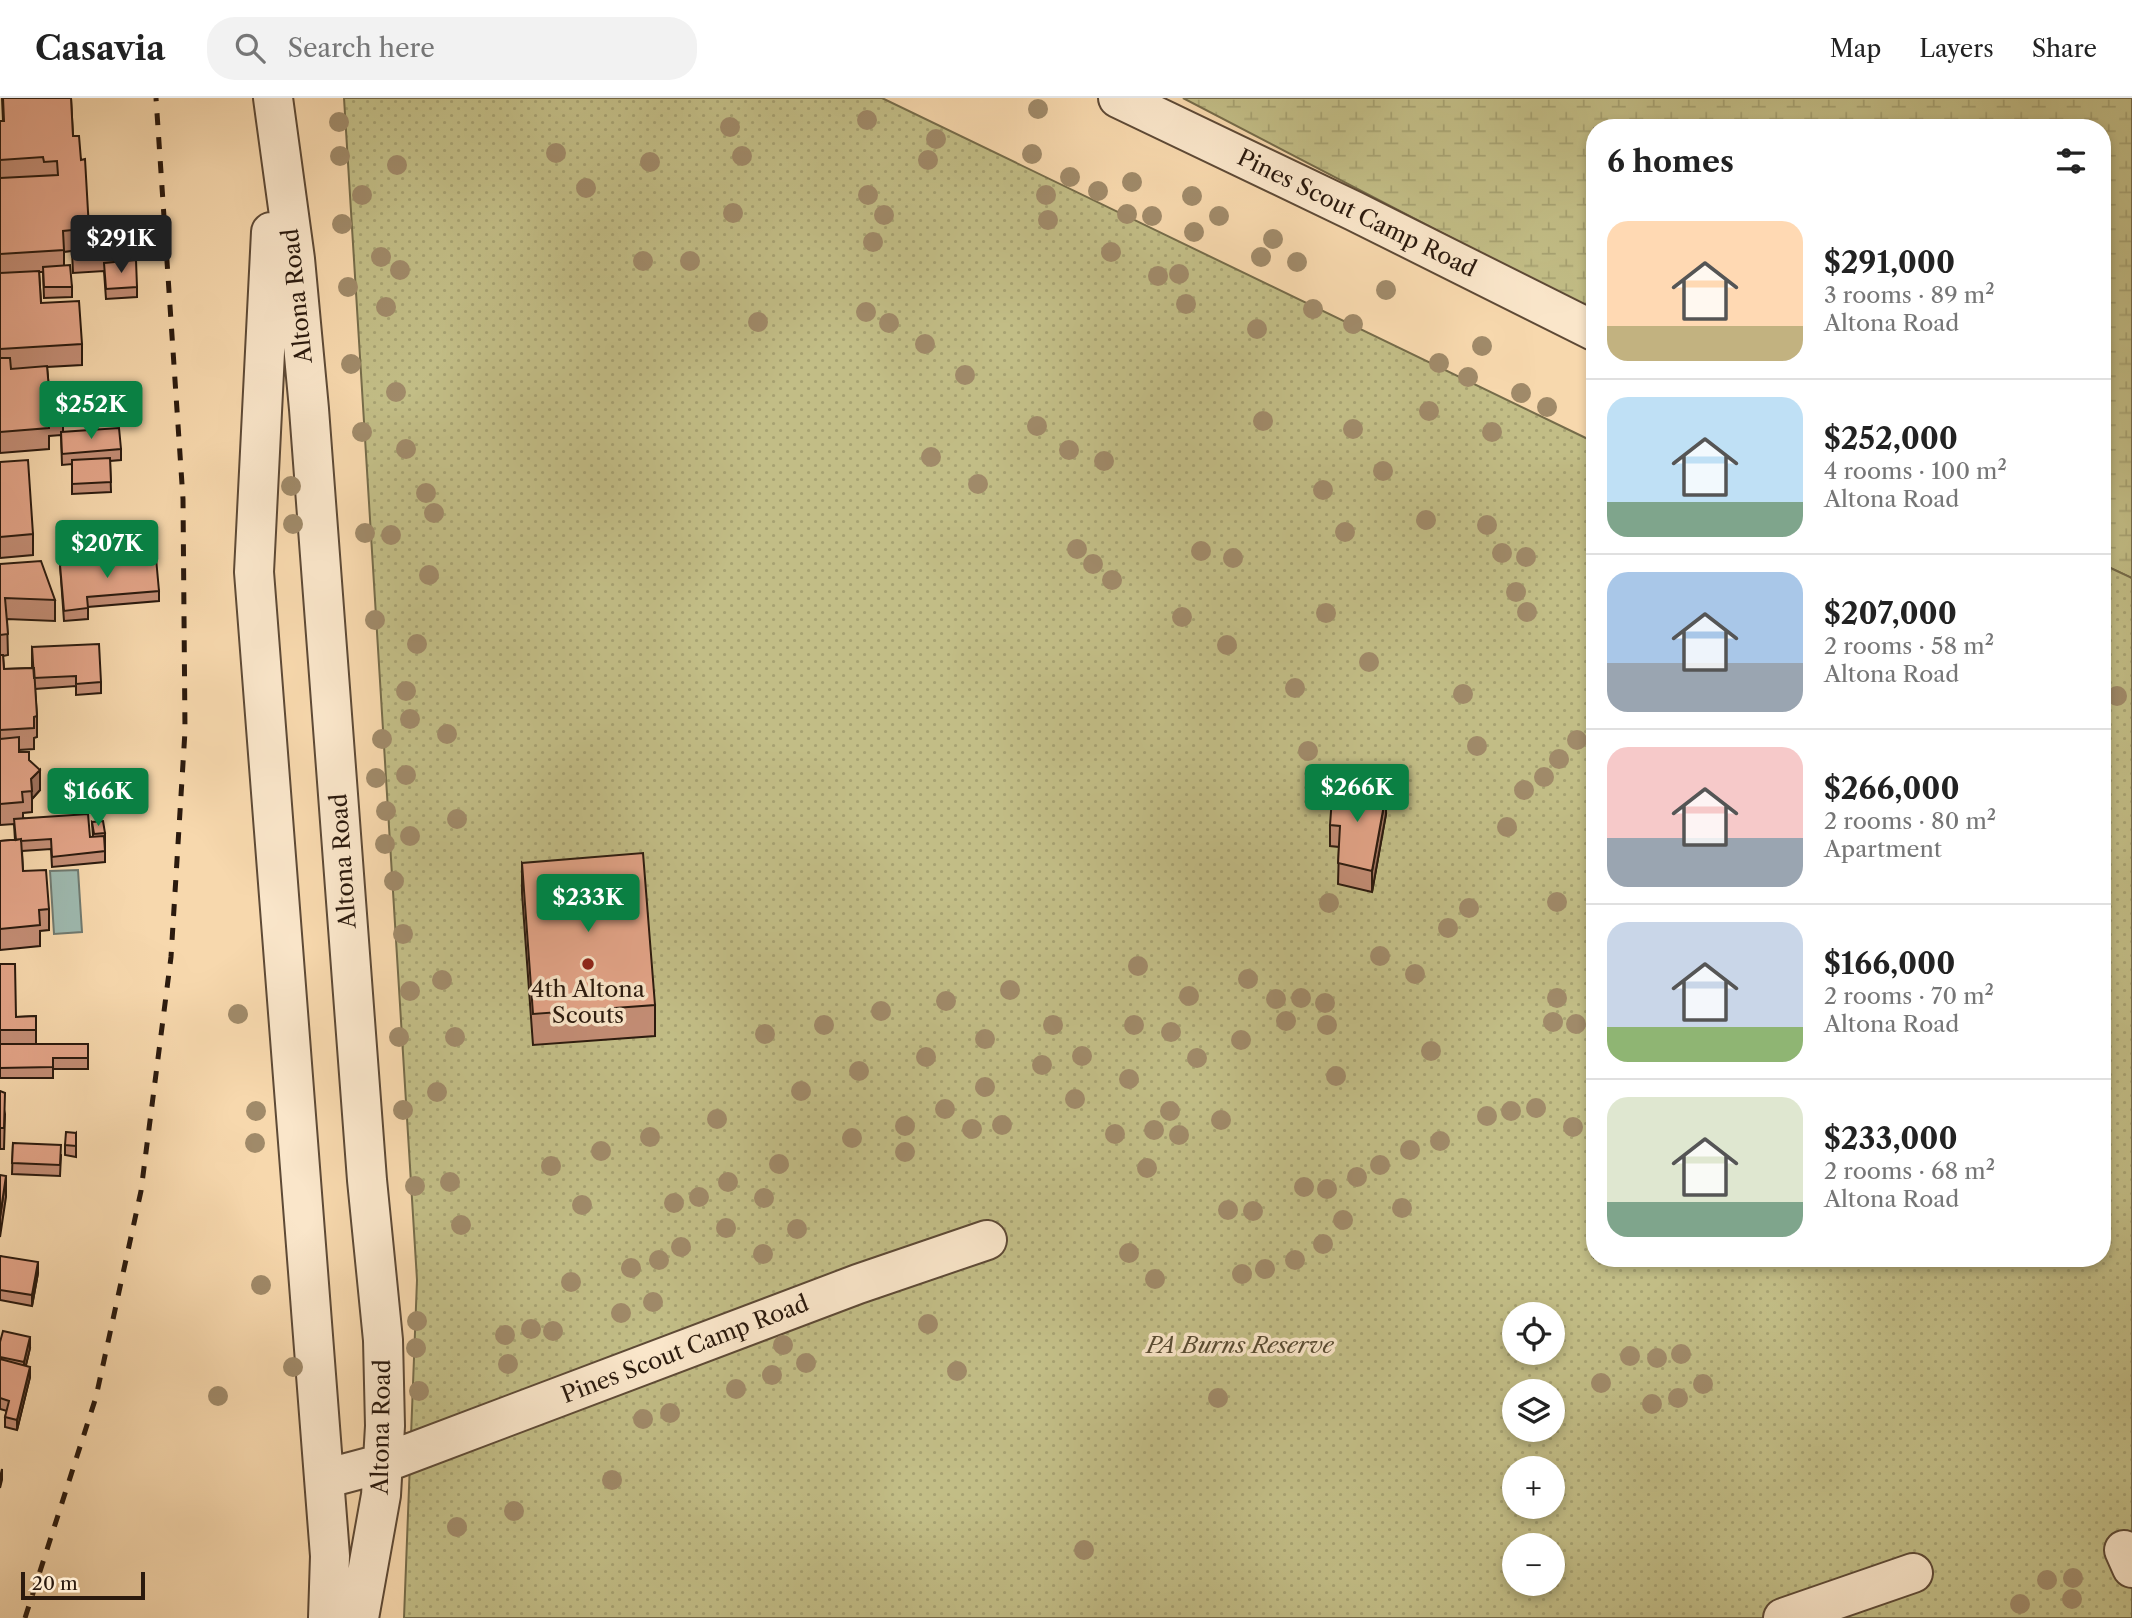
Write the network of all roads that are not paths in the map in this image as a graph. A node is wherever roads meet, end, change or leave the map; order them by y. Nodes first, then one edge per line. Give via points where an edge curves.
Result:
1 (1118, 98) edge
2 (273, 101) edge
3 (1586, 327) edge
4 (987, 1240) dead end
5 (384, 1463) junction
6 (324, 1479) junction
7 (1913, 1573) dead end
8 (328, 1618) edge
9 (359, 1618) edge
10 (1783, 1618) edge

1 - 3 street, Pines Scout Camp Road
2 - 5 street, Altona Road via 295,259 309,409 383,1339
2 - 6 street, Altona Road via 270,281 254,572
4 - 5 street, Pines Scout Camp Road
5 - 6 street, Pines Scout Camp Road
5 - 9 street, Altona Road via 371,1567
6 - 8 street, Altona Road via 331,1587
7 - 10 street

